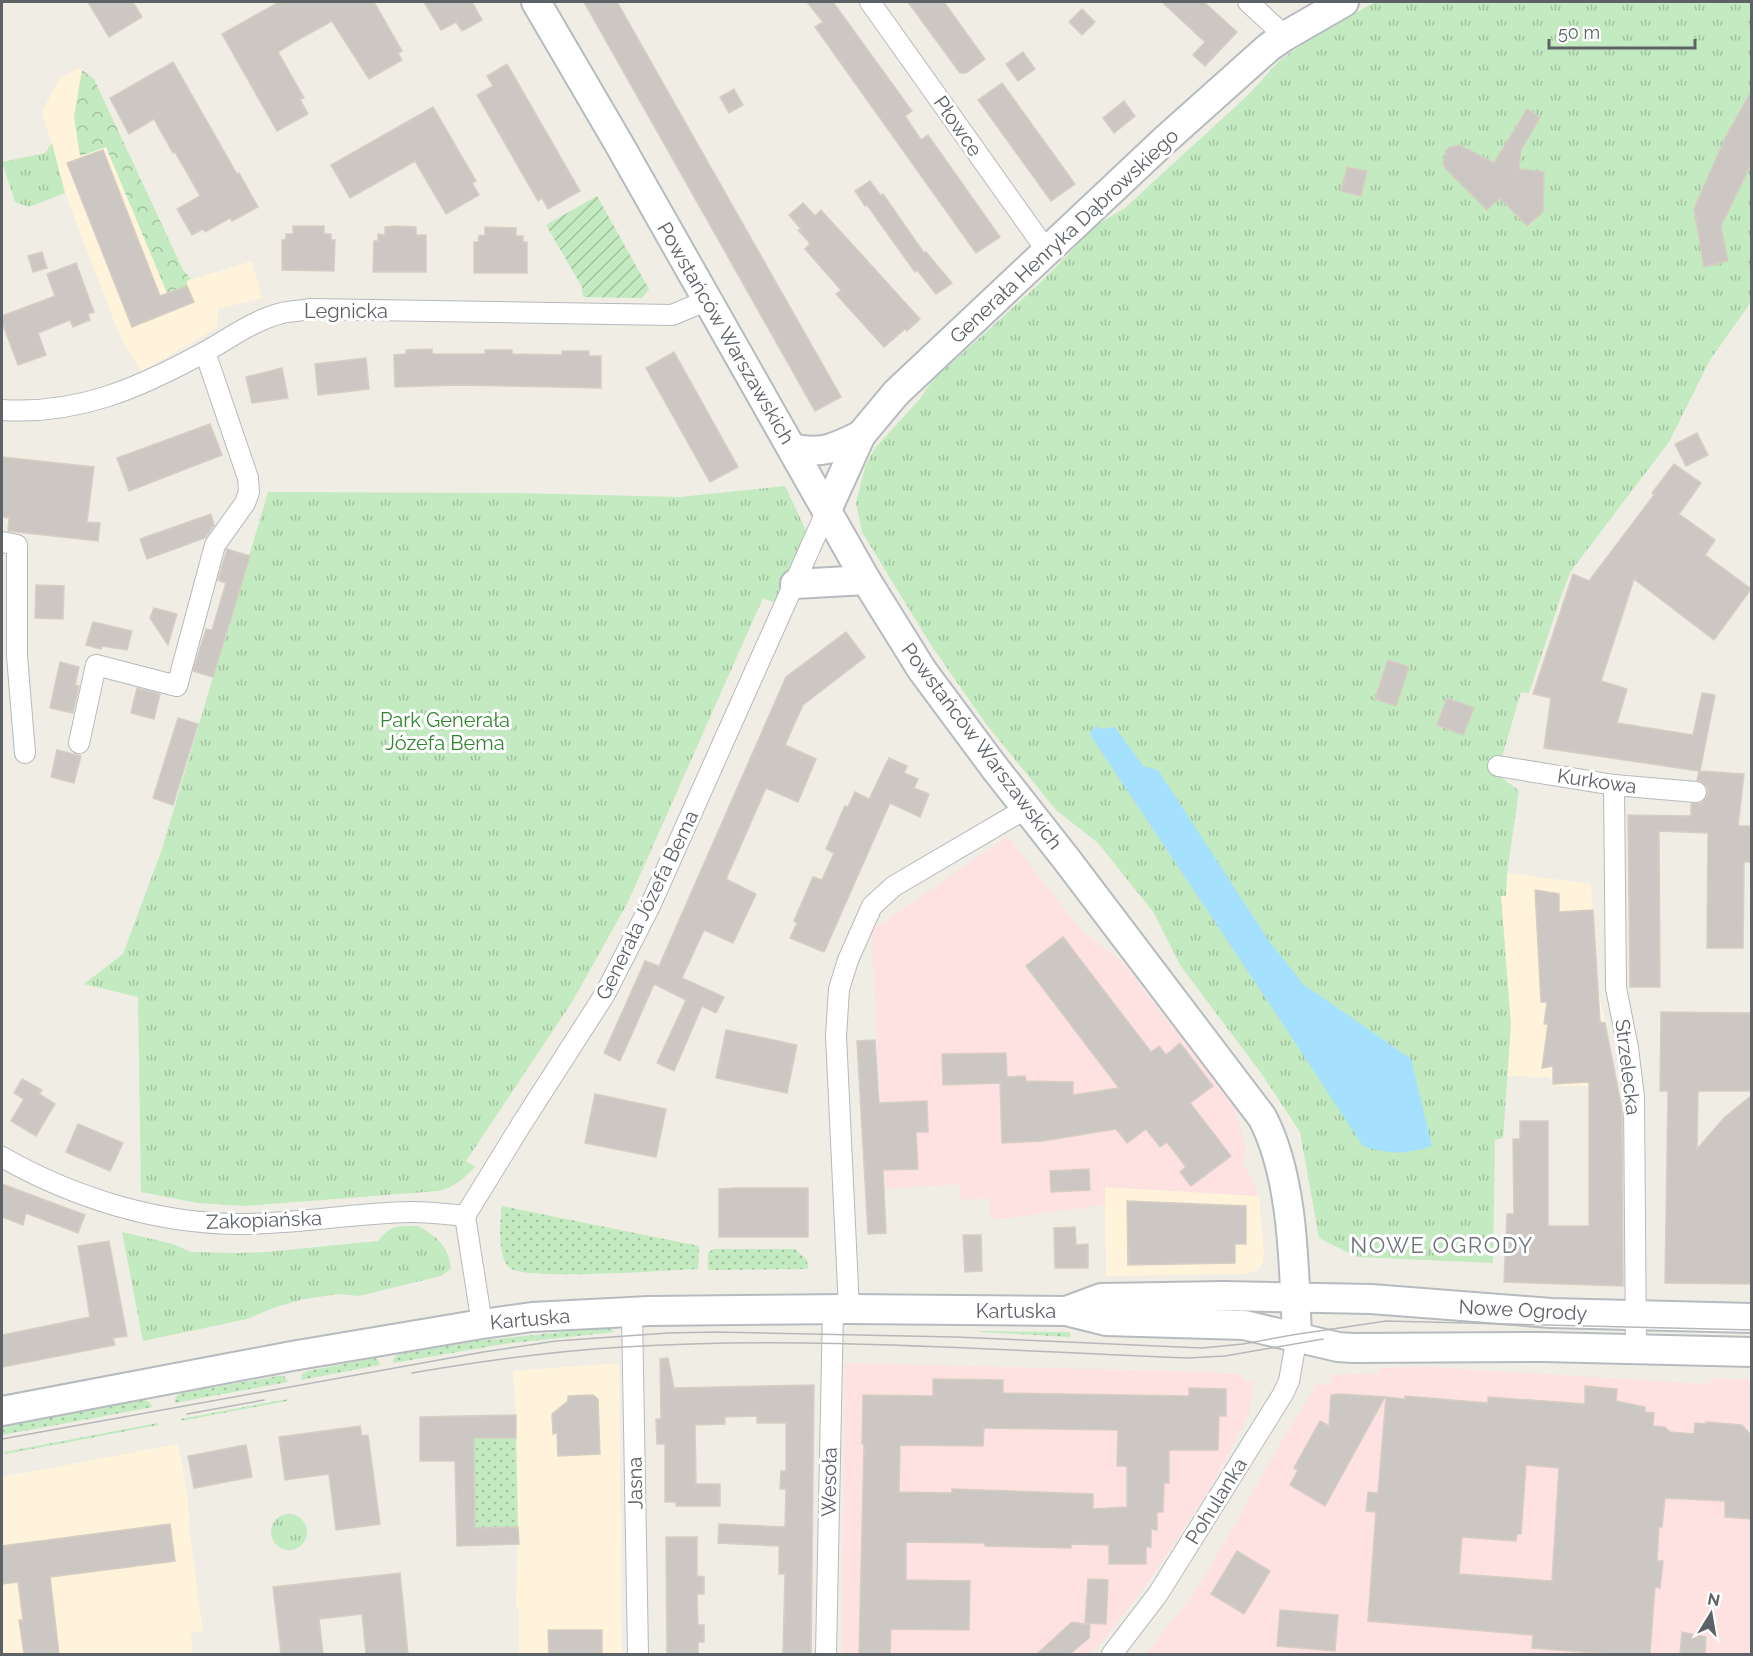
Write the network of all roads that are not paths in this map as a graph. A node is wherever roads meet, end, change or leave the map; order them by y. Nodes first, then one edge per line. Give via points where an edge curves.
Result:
1 (536, 2) edge
2 (870, 2) edge
3 (1248, 2) edge
4 (1344, 2) edge
5 (1285, 36) junction
6 (1047, 251) junction
7 (708, 300) junction
8 (205, 352) junction
9 (2, 410) edge
10 (861, 435) junction
11 (792, 448) junction
12 (827, 510) junction
13 (2, 542) edge
14 (866, 580) junction
15 (795, 584) junction
16 (79, 743) dead end
17 (25, 753) dead end
18 (1498, 766) dead end
19 (1614, 785) junction
20 (1696, 792) dead end
21 (1027, 808) junction
22 (2, 1157) edge
23 (465, 1216) junction
24 (1295, 1297) junction
25 (841, 1309) junction
26 (1066, 1311) junction
27 (632, 1312) junction
28 (1636, 1315) junction
29 (1752, 1318) edge
30 (482, 1324) junction
31 (1297, 1336) junction
32 (1636, 1349) junction
33 (1752, 1352) edge
34 (2, 1411) edge
35 (638, 1654) edge
36 (826, 1654) edge
37 (1112, 1654) edge

1 - 7 street, Powstańców Warszawskich
2 - 6 street, Płowce
3 - 5 street
4 - 5 street, Generała Henryka Dąbrowskiego
5 - 6 street, Generała Henryka Dąbrowskiego via 1166,139
6 - 10 street, Generała Henryka Dąbrowskiego via 896,393
7 - 8 street, Legnicka via 672,315 309,309 258,321
7 - 11 street, Powstańców Warszawskich
8 - 9 street, Legnicka via 91,403 59,409
8 - 16 street via 248,478 249,492 215,545 177,686 96,665
10 - 11 street via 839,446 810,453
10 - 12 street, Generała Henryka Dąbrowskiego
11 - 12 street, Powstańców Warszawskich
12 - 14 street, Powstańców Warszawskich
12 - 15 street, Generała Józefa Bema
13 - 17 street via 17,545 17,656
14 - 15 street
14 - 21 street, Powstańców Warszawskich via 942,698
15 - 23 street, Generała Józefa Bema via 629,949 605,994
18 - 19 street, Kurkowa
19 - 20 street, Kurkowa
19 - 28 street, Strzelecka via 1616,988 1634,1097
21 - 24 street, Powstańców Warszawskich via 1262,1117 1275,1147 1284,1187
21 - 25 street, Wesoła via 894,886 872,906 848,960 839,988 836,1036
22 - 23 street, Zakopiańska via 45,1179 116,1205 202,1223 244,1224 412,1212
23 - 30 street
24 - 26 street, Kartuska via 1101,1298
24 - 28 street, Nowe Ogrody
24 - 31 street, Powstańców Warszawskich
25 - 26 street, Kartuska
25 - 27 street, Kartuska
25 - 36 street, Wesoła
26 - 31 street, Kartuska via 1106,1322 1244,1325
27 - 30 street, Kartuska
27 - 35 street, Jasna
28 - 29 street, Nowe Ogrody
28 - 32 street, Strzelecka
30 - 34 street, Kartuska
31 - 32 street, Nowe Ogrody via 1353,1348
31 - 37 street, Pohulanka via 1283,1394 1158,1594
32 - 33 street, Nowe Ogrody

